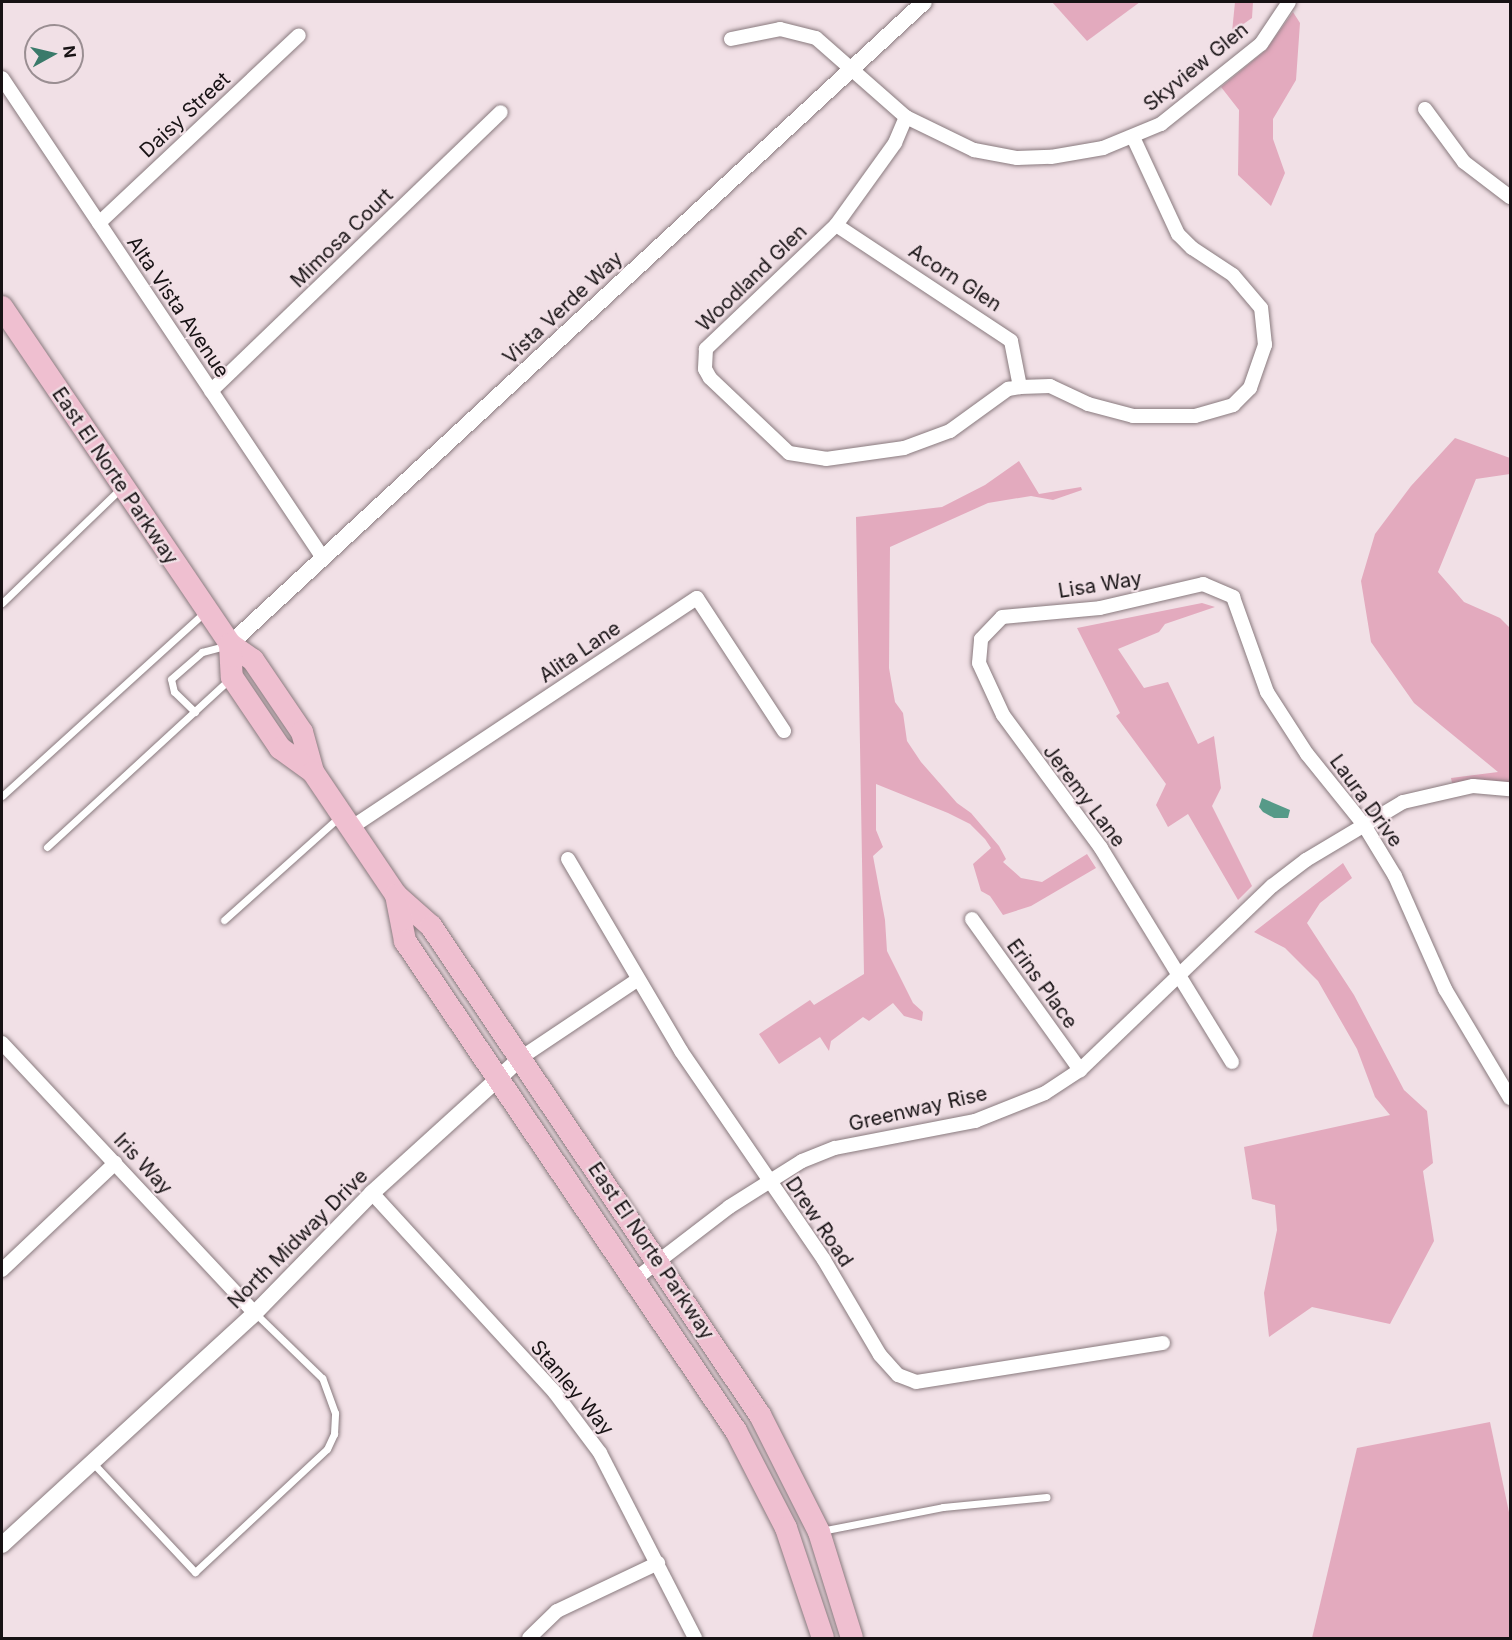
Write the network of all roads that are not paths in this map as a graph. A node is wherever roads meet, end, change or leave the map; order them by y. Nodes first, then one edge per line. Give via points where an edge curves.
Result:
1 (924, 2) edge
2 (1289, 2) edge
3 (299, 36) dead end
4 (731, 39) dead end
5 (850, 71) junction
6 (2, 78) edge
7 (1425, 109) dead end
8 (501, 112) dead end
9 (906, 117) junction
10 (1133, 136) junction
11 (1510, 198) edge
12 (99, 223) junction
13 (836, 225) junction
14 (2, 307) edge
15 (1020, 387) junction
16 (211, 391) junction
17 (121, 488) junction
18 (323, 558) junction
19 (1225, 591) joint
20 (2, 603) edge
21 (207, 611) junction
22 (986, 633) joint
23 (230, 644) junction
24 (232, 677) junction
25 (195, 712) junction
26 (784, 731) dead end
27 (313, 772) junction
28 (1510, 789) edge
29 (2, 796) edge
30 (347, 821) junction
31 (1364, 825) junction
32 (47, 847) dead end
33 (568, 859) dead end
34 (396, 895) junction
35 (224, 920) dead end
36 (972, 920) dead end
37 (1180, 976) junction
38 (637, 980) junction
39 (2, 1043) edge
40 (522, 1057) junction
41 (1232, 1062) dead end
42 (1080, 1070) junction
43 (497, 1078) junction
44 (1510, 1098) edge
45 (115, 1163) junction
46 (767, 1180) junction
47 (372, 1193) junction
48 (659, 1262) junction
49 (2, 1270) edge
50 (634, 1280) junction
51 (255, 1313) junction
52 (1163, 1343) dead end
53 (92, 1462) junction
54 (1047, 1497) dead end
55 (819, 1532) junction
56 (2, 1545) edge
57 (658, 1563) junction
58 (529, 1638) edge
59 (695, 1638) edge
60 (823, 1638) edge
61 (852, 1638) edge

1 - 5 street, Vista Verde Way
2 - 10 street, Skyview Glen via 1261,44 1161,124
3 - 12 street, Daisy Street
4 - 5 street, Skyview Glen via 780,29 816,38 842,58
5 - 9 street, Skyview Glen
5 - 18 street, Vista Verde Way
6 - 12 street, Alta Vista Avenue
7 - 11 street via 1464,162
8 - 16 street, Mimosa Court
9 - 10 street, Skyview Glen via 974,150 1017,158 1104,148
9 - 13 street, Woodland Glen via 896,143
10 - 15 street, Woodland Glen via 1178,234 1233,275 1261,308 1265,345 1250,388 1233,405 1196,416 1143,416 1088,404 1050,386
12 - 16 street, Alta Vista Avenue
13 - 15 street, Acorn Glen via 1011,341
13 - 15 street, Woodland Glen via 706,349 705,369 710,378 773,441 789,453 826,459 904,448 950,431 1008,388
14 - 17 main road, East El Norte Parkway
16 - 18 street, Alta Vista Avenue
17 - 20 lane
17 - 21 main road, East El Norte Parkway
18 - 23 street, Vista Verde Way
19 - 22 street, Lisa Way via 1203,584 1100,608 1002,616
19 - 31 street, Laura Drive via 1233,597 1267,692 1307,754
21 - 23 main road, East El Norte Parkway
21 - 29 lane
22 - 37 street, Jeremy Lane via 981,639 979,663 1003,715 1101,848
23 - 24 main road
23 - 25 lane via 202,652 171,679 174,692
23 - 27 main road, East El Norte Parkway via 254,660 302,732
24 - 25 lane
24 - 27 main road, East El Norte Parkway via 280,748
25 - 32 lane
26 - 30 street, Alita Lane via 697,598
27 - 30 main road, East El Norte Parkway
28 - 31 street, Greenway Rise via 1473,786 1435,792 1403,802
30 - 34 main road, East El Norte Parkway
30 - 35 lane
31 - 37 street, Greenway Rise via 1272,886
31 - 44 street, Laura Drive via 1395,876 1445,989
33 - 38 street, Drew Road
34 - 40 main road, East El Norte Parkway via 430,926
34 - 43 main road, East El Norte Parkway via 405,941
36 - 42 street, Erins Place
37 - 41 street, Jeremy Lane
37 - 42 street, Greenway Rise
38 - 40 street, North Midway Drive
38 - 46 street, Drew Road
39 - 45 street, Iris Way
40 - 43 street, North Midway Drive
40 - 48 main road, East El Norte Parkway
42 - 46 street, Greenway Rise via 1045,1093 975,1121 835,1148
43 - 47 street, North Midway Drive
43 - 50 main road, East El Norte Parkway
45 - 49 street
45 - 51 street, Iris Way
46 - 48 street, Greenway Rise
46 - 52 street, Drew Road via 824,1260 880,1356 898,1376 916,1382
47 - 51 street, North Midway Drive
47 - 57 street, Stanley Way via 555,1393 600,1453
48 - 50 street, Greenway Rise
48 - 55 main road, East El Norte Parkway via 760,1415
50 - 60 main road, East El Norte Parkway via 758,1470 786,1528
51 - 53 street, North Midway Drive
51 - 53 lane via 322,1378 335,1413 334,1434 327,1449 195,1572
53 - 56 street, North Midway Drive
54 - 55 lane via 942,1507
55 - 61 main road, East El Norte Parkway
57 - 58 street via 557,1611
57 - 59 street, Stanley Way

